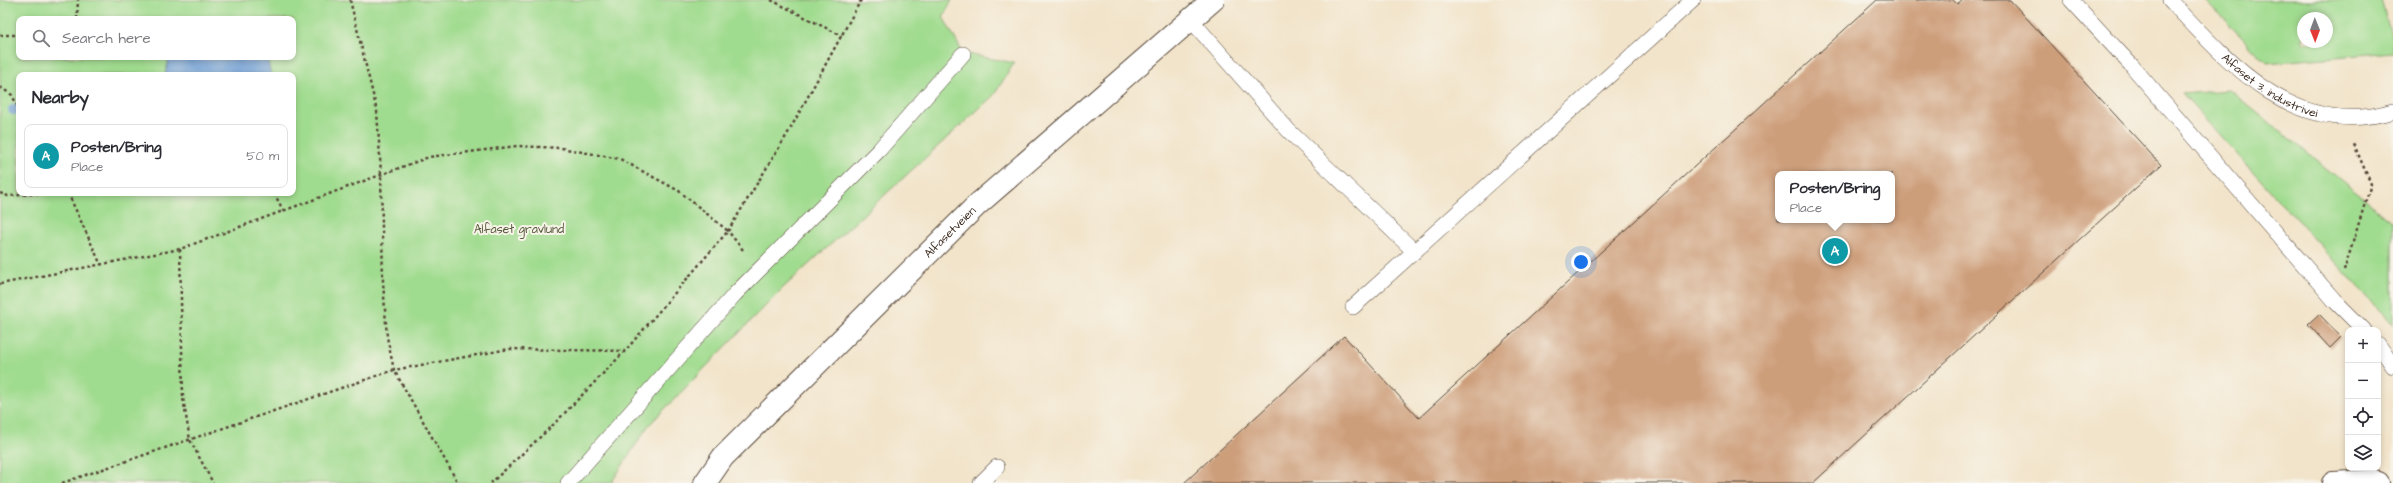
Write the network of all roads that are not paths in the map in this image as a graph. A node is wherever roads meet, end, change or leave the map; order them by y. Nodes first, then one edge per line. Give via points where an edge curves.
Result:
1 (1213, 0) edge
2 (1693, 0) edge
3 (2071, 0) edge
4 (2170, 0) edge
5 (1190, 19) junction
6 (963, 54) dead end
7 (2393, 111) edge
8 (1414, 251) junction
9 (1353, 306) dead end
10 (2361, 327) edge
11 (2381, 348) edge
12 (2393, 366) edge
13 (997, 467) dead end
14 (568, 483) edge
15 (705, 483) edge
16 (981, 483) edge
17 (2333, 483) edge
18 (2378, 483) edge

1 - 5 street, Alfasetveien
2 - 8 lane
3 - 10 lane via 2132,66 2334,300
4 - 7 lane, Alfaset 3. industrivei via 2205,39 2253,81 2287,102 2313,113 2344,119 2377,116
5 - 8 lane via 1290,131
5 - 15 street, Alfasetveien via 977,205 723,457
6 - 14 lane via 879,150 759,269
8 - 9 lane
11 - 12 lane
13 - 16 lane
17 - 18 street

